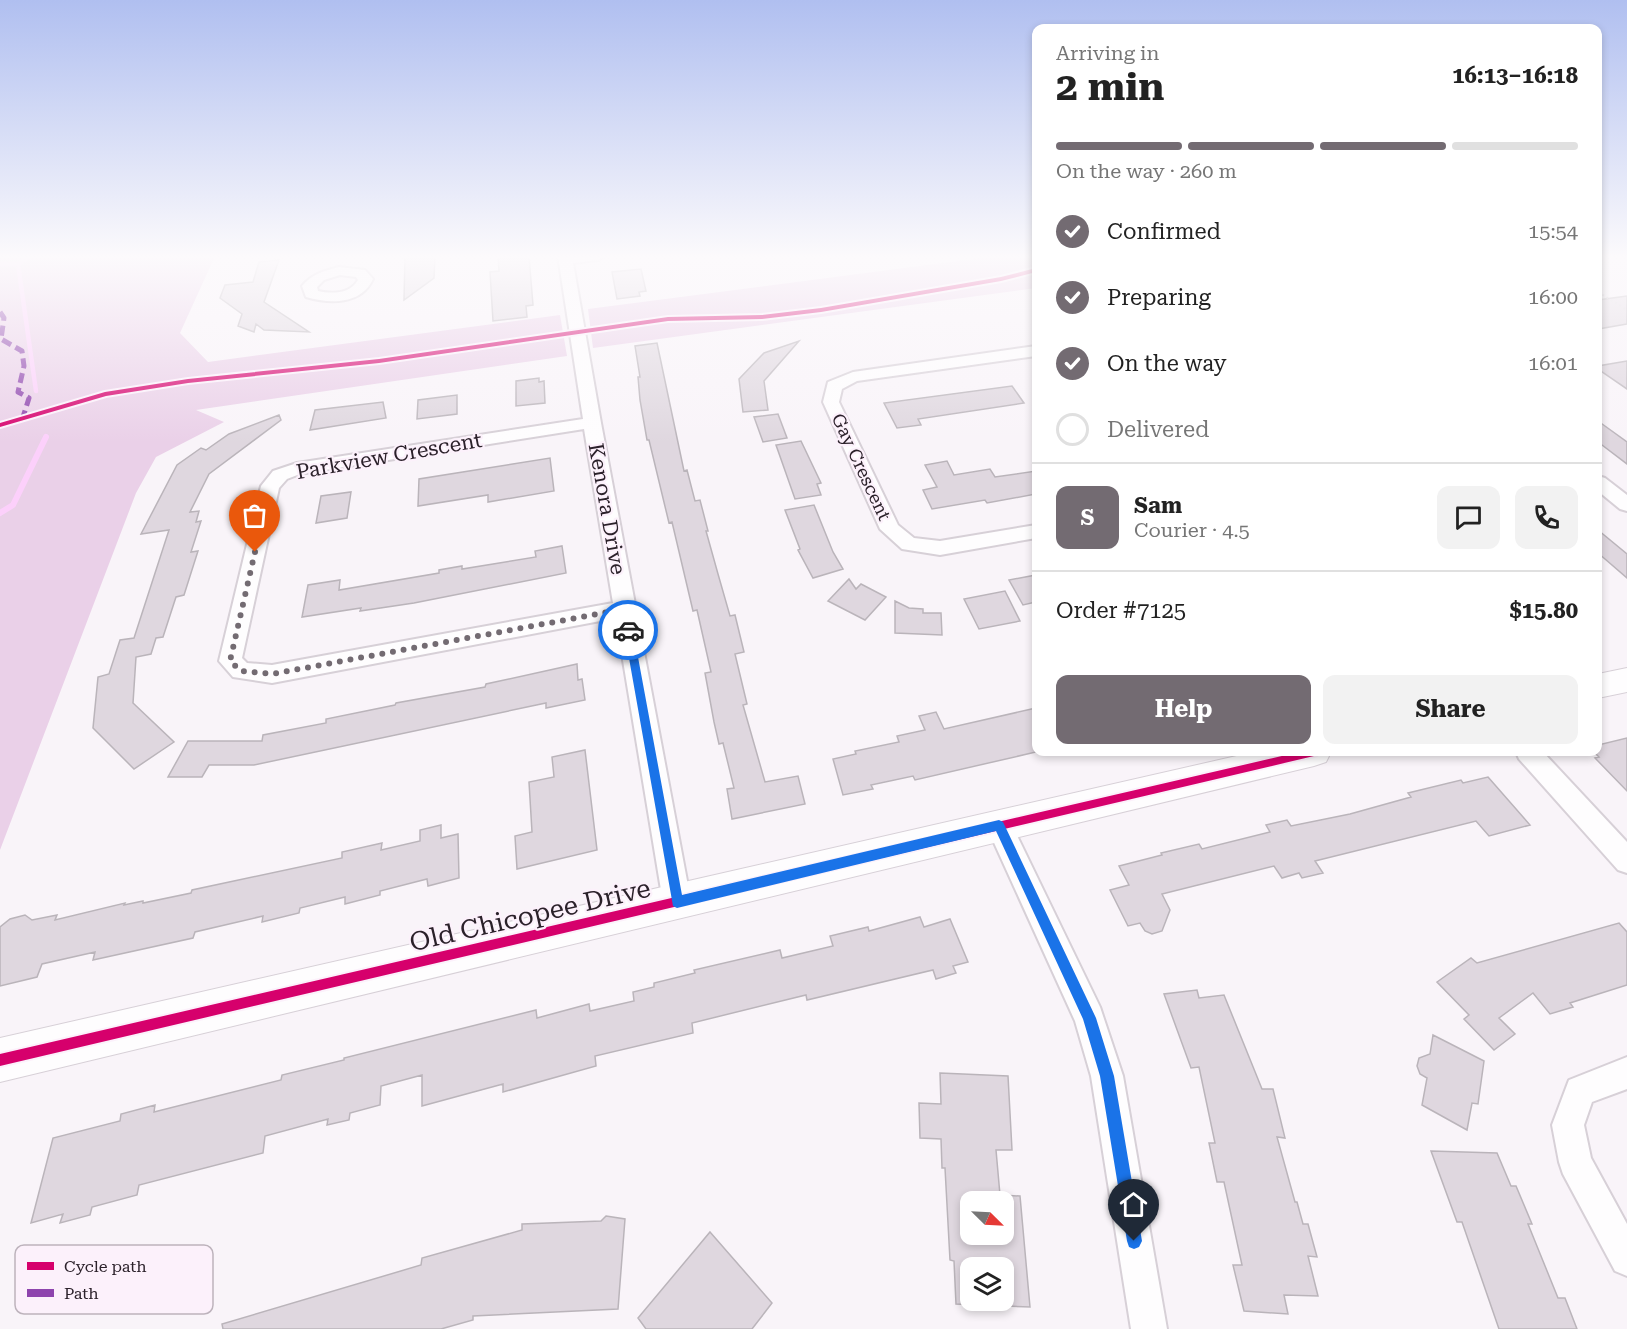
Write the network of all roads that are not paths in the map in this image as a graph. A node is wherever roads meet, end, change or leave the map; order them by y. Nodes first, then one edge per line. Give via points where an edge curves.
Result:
1 (575, 318) edge
2 (1032, 352) edge
3 (592, 423) junction
4 (1602, 485) edge
5 (1627, 505) edge
6 (1032, 532) edge
7 (625, 609) junction
8 (1627, 680) edge
9 (1602, 685) edge
10 (1297, 756) edge
11 (1532, 756) edge
12 (999, 825) junction
13 (1627, 861) edge
14 (677, 902) junction
15 (0, 1060) edge
16 (1627, 1073) edge
17 (1627, 1259) edge
18 (1149, 1329) edge

1 - 3 street, Kenora Drive
2 - 6 street, Gay Crescent via 853,377 834,386 831,402 890,529 909,544 940,548
3 - 7 street, Kenora Drive
3 - 7 street, Parkview Crescent via 297,468 280,476 270,486 230,661 241,671 272,674
4 - 5 street
7 - 14 street, Kenora Drive
8 - 9 street
10 - 12 street, Old Chicopee Drive
11 - 13 street
12 - 14 street, Old Chicopee Drive
12 - 18 street via 1089,1018 1107,1076
14 - 15 street, Old Chicopee Drive
16 - 17 street via 1580,1091 1568,1125 1575,1162

